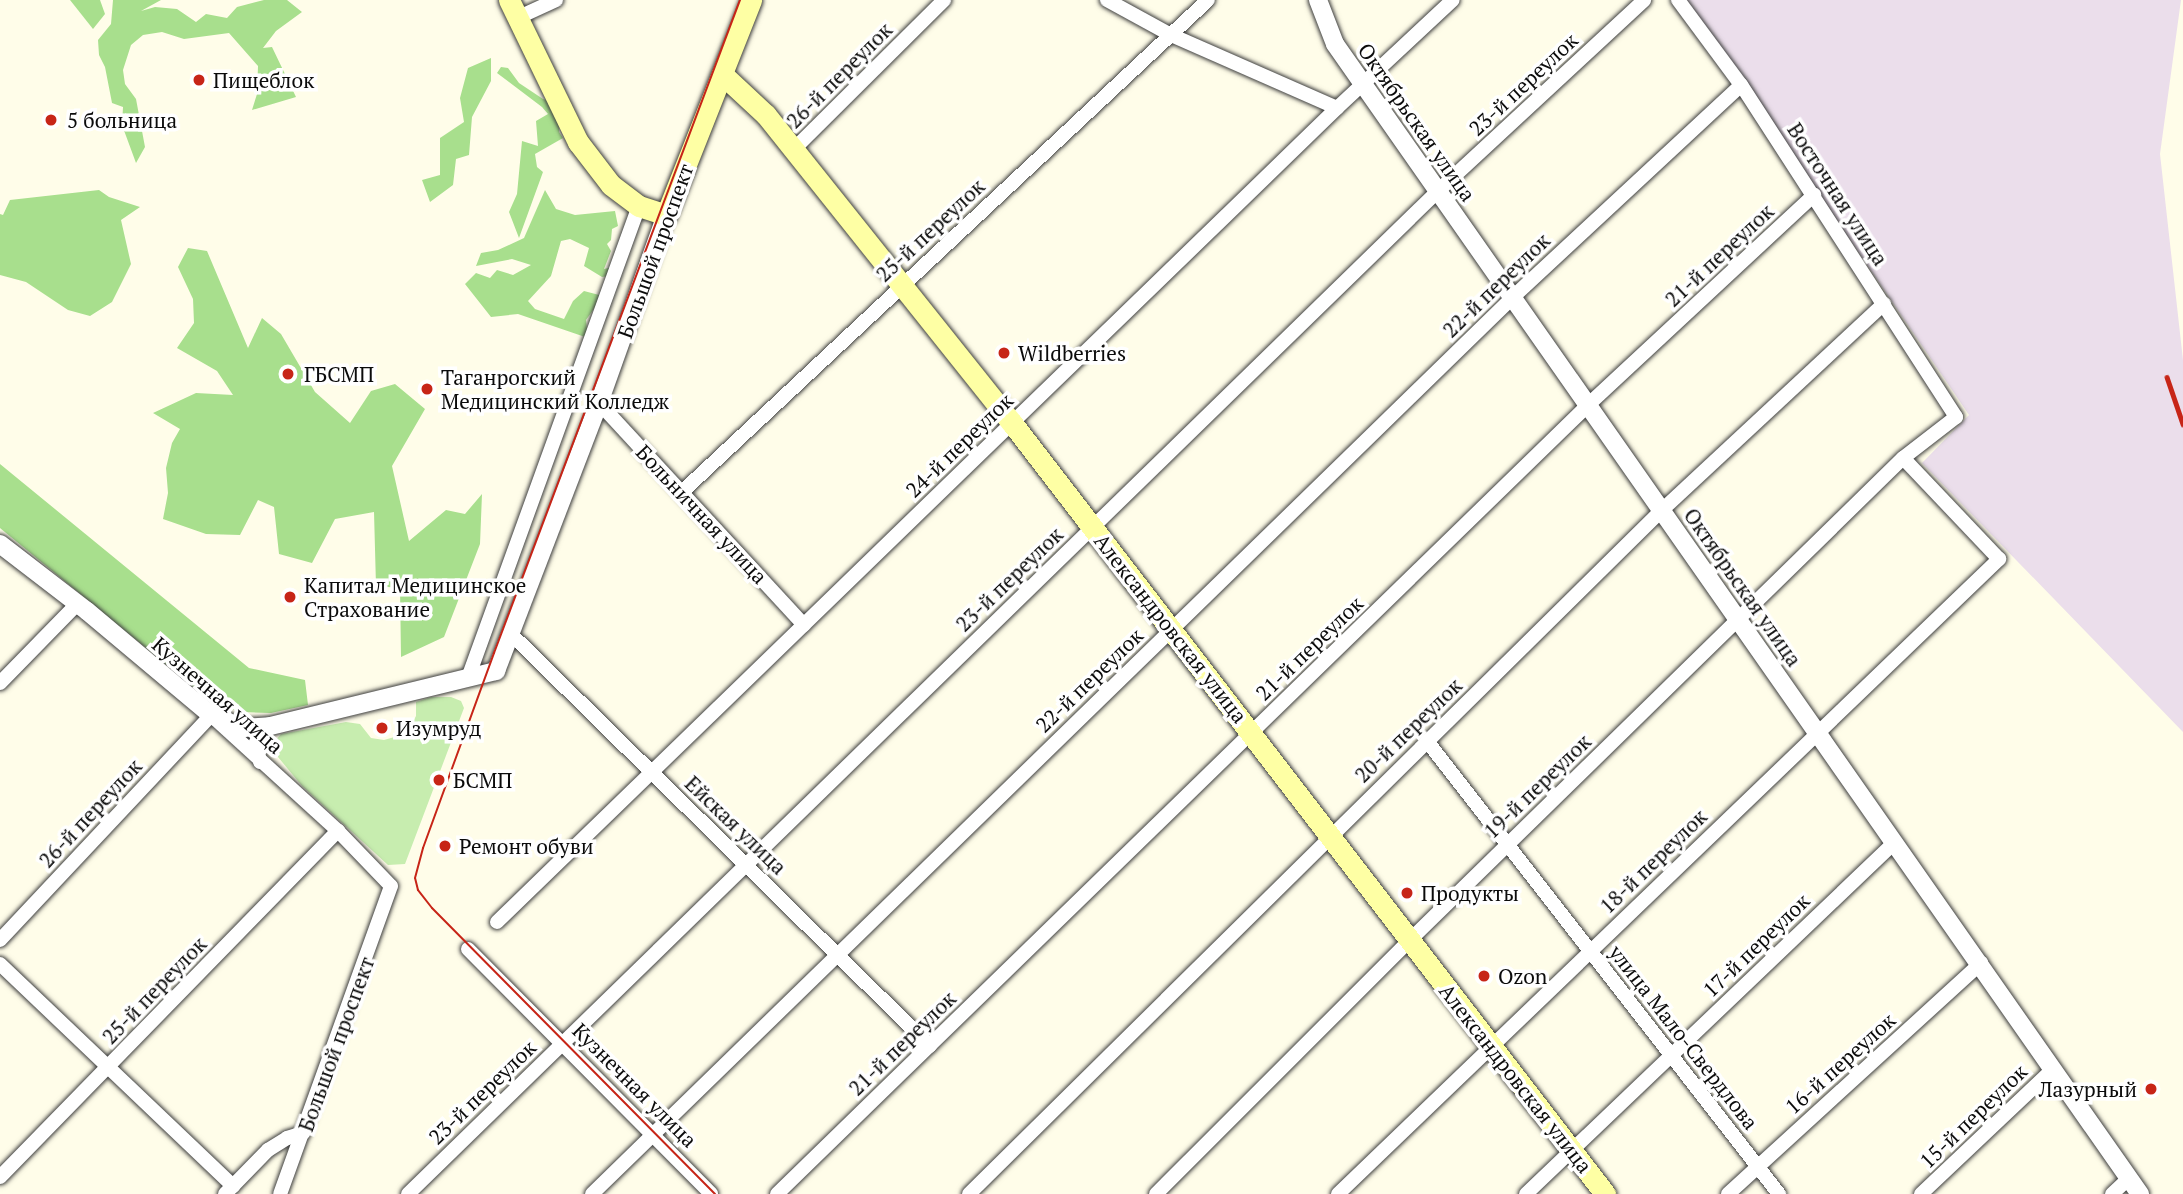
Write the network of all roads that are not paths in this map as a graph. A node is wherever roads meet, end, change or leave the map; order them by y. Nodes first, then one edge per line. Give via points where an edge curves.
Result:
1 (556, 0) edge
2 (751, 0) edge
3 (944, 0) edge
4 (1107, 0) edge
5 (1208, 0) edge
6 (1318, 0) edge
7 (1453, 0) edge
8 (1644, 0) edge
9 (1678, 0) edge
10 (1130, 6) edge
11 (513, 9) edge
12 (1171, 35) junction
13 (722, 74) junction
14 (1362, 83) junction
15 (1741, 85) junction
16 (1337, 108) junction
17 (793, 150) junction
18 (1438, 191) junction
19 (1814, 195) junction
20 (639, 206) junction
21 (666, 215) junction
22 (902, 286) junction
23 (1513, 297) junction
24 (1884, 304) junction
25 (599, 403) junction
26 (1588, 405) junction
27 (1956, 416) joint
28 (1012, 423) junction
29 (1903, 457) junction
30 (682, 492) junction
31 (1662, 510) junction
32 (1093, 527) junction
33 (0, 544) edge
34 (76, 605) junction
35 (1738, 619) junction
36 (804, 625) junction
37 (1172, 629) junction
38 (512, 635) junction
39 (468, 678) junction
40 (0, 683) edge
41 (211, 716) junction
42 (270, 726) junction
43 (1251, 733) junction
44 (1817, 733) junction
45 (1427, 741) junction
46 (261, 763) junction
47 (651, 772) junction
48 (338, 831) junction
49 (1330, 836) junction
50 (1894, 842) junction
51 (1508, 844) junction
52 (746, 865) junction
53 (391, 893) joint
54 (497, 922) dead end
55 (0, 940) edge
56 (1410, 940) junction
57 (468, 949) dead end
58 (1590, 950) junction
59 (838, 955) junction
60 (1981, 963) junction
61 (0, 964) edge
62 (562, 1044) junction
63 (1490, 1045) junction
64 (930, 1046) junction
65 (1671, 1055) junction
66 (109, 1068) junction
67 (2053, 1069) junction
68 (303, 1133) junction
69 (653, 1135) junction
70 (1572, 1150) junction
71 (1757, 1166) junction
72 (0, 1177) edge
73 (2129, 1178) junction
74 (229, 1190) edge
75 (280, 1194) edge
76 (408, 1194) edge
77 (592, 1194) edge
78 (711, 1194) edge
79 (777, 1194) edge
80 (969, 1194) edge
81 (1156, 1194) edge
82 (1338, 1194) edge
83 (1526, 1194) edge
84 (1605, 1194) edge
85 (1728, 1194) edge
86 (1779, 1194) edge
87 (1922, 1194) edge
88 (2112, 1194) edge
89 (2140, 1194) edge

1 - 11 street
2 - 13 main road, Большой проспект
3 - 17 street, 26-й переулок
4 - 10 street
5 - 12 street, 25-й переулок
6 - 14 street, Октябрьская улица via 1335,44
7 - 14 street, 24-й переулок
8 - 18 street, 23-й переулок
9 - 15 street, Восточная улица
10 - 12 street
11 - 20 main road via 578,142 611,185
12 - 16 street
12 - 22 street, 25-й переулок
13 - 17 main road, Александровская улица via 766,115
13 - 21 main road, Большой проспект
14 - 16 street, 24-й переулок
14 - 18 street, Октябрьская улица
15 - 19 street, Восточная улица
15 - 23 street, 22-й переулок
16 - 28 street, 24-й переулок
17 - 22 main road, Александровская улица
18 - 23 street, Октябрьская улица
18 - 32 street, 23-й переулок
19 - 24 street, Восточная улица
19 - 26 street, 21-й переулок
20 - 21 main road
20 - 39 street, Большой проспект
21 - 25 street, Большой проспект
22 - 28 main road, Александровская улица
22 - 30 street, 25-й переулок
23 - 26 street, Октябрьская улица
23 - 37 street, 22-й переулок
24 - 27 street, Восточная улица
24 - 31 street, 20-й переулок
25 - 30 street, Больничная улица
25 - 38 street, Большой проспект
26 - 31 street, Октябрьская улица
26 - 43 street, 21-й переулок
27 - 29 street, 19-й переулок
28 - 32 main road, Александровская улица
28 - 36 street, 24-й переулок
29 - 35 street, 19-й переулок
29 - 44 street, 18-й переулок via 1999,559
30 - 36 street, Больничная улица
31 - 35 street, Октябрьская улица
31 - 45 street, 20-й переулок
32 - 37 main road, Александровская улица
32 - 52 street, 23-й переулок
33 - 34 street, Кузнечная улица
34 - 40 street
34 - 41 street, Кузнечная улица
35 - 44 street, Октябрьская улица
35 - 51 street, 19-й переулок
36 - 47 street, 24-й переулок
37 - 43 main road, Александровская улица
37 - 59 street, 22-й переулок
38 - 39 street, Большой проспект via 496,671
38 - 47 street, Ейская улица
39 - 42 street, Большой проспект
41 - 42 street, Большой проспект via 243,728
41 - 46 street, Кузнечная улица
41 - 55 street, 26-й переулок
42 - 46 street via 256,742
43 - 49 main road, Александровская улица
43 - 64 street, 21-й переулок
44 - 50 street, Октябрьская улица
44 - 58 street, 18-й переулок
45 - 49 street, 20-й переулок
45 - 51 street, улица Мало-Свердлова
46 - 48 street, Кузнечная улица
47 - 52 street, Ейская улица
47 - 54 street, 24-й переулок
48 - 53 street, Кузнечная улица via 387,878
48 - 66 street, 25-й переулок
49 - 56 main road, Александровская улица
49 - 80 street, 20-й переулок
50 - 60 street, Октябрьская улица
50 - 65 street, 17-й переулок
51 - 56 street, 19-й переулок
51 - 58 street, улица Мало-Свердлова
52 - 59 street, Ейская улица
52 - 62 street, 23-й переулок
53 - 68 street, Большой проспект
56 - 63 main road, Александровская улица
56 - 81 street, 19-й переулок
57 - 62 street, Кузнечная улица
58 - 63 street, 18-й переулок
58 - 65 street, улица Мало-Свердлова
59 - 64 street, Ейская улица
59 - 69 street, 22-й переулок
60 - 67 street, Октябрьская улица
60 - 71 street, 16-й переулок
61 - 66 street
62 - 69 street, Кузнечная улица
62 - 76 street, 23-й переулок
63 - 70 main road, Александровская улица
63 - 82 street, 18-й переулок
64 - 79 street, 21-й переулок
65 - 70 street, 17-й переулок
65 - 71 street, улица Мало-Свердлова
66 - 72 street, 25-й переулок
66 - 74 street
67 - 73 street, Октябрьская улица
67 - 87 street, 15-й переулок
68 - 74 street via 268,1150
68 - 75 street, Большой проспект
69 - 77 street, 22-й переулок
69 - 78 street, Кузнечная улица
70 - 83 street, 17-й переулок
70 - 84 main road, Александровская улица
71 - 85 street, 16-й переулок
71 - 86 street, улица Мало-Свердлова
73 - 88 street
73 - 89 street, Октябрьская улица

